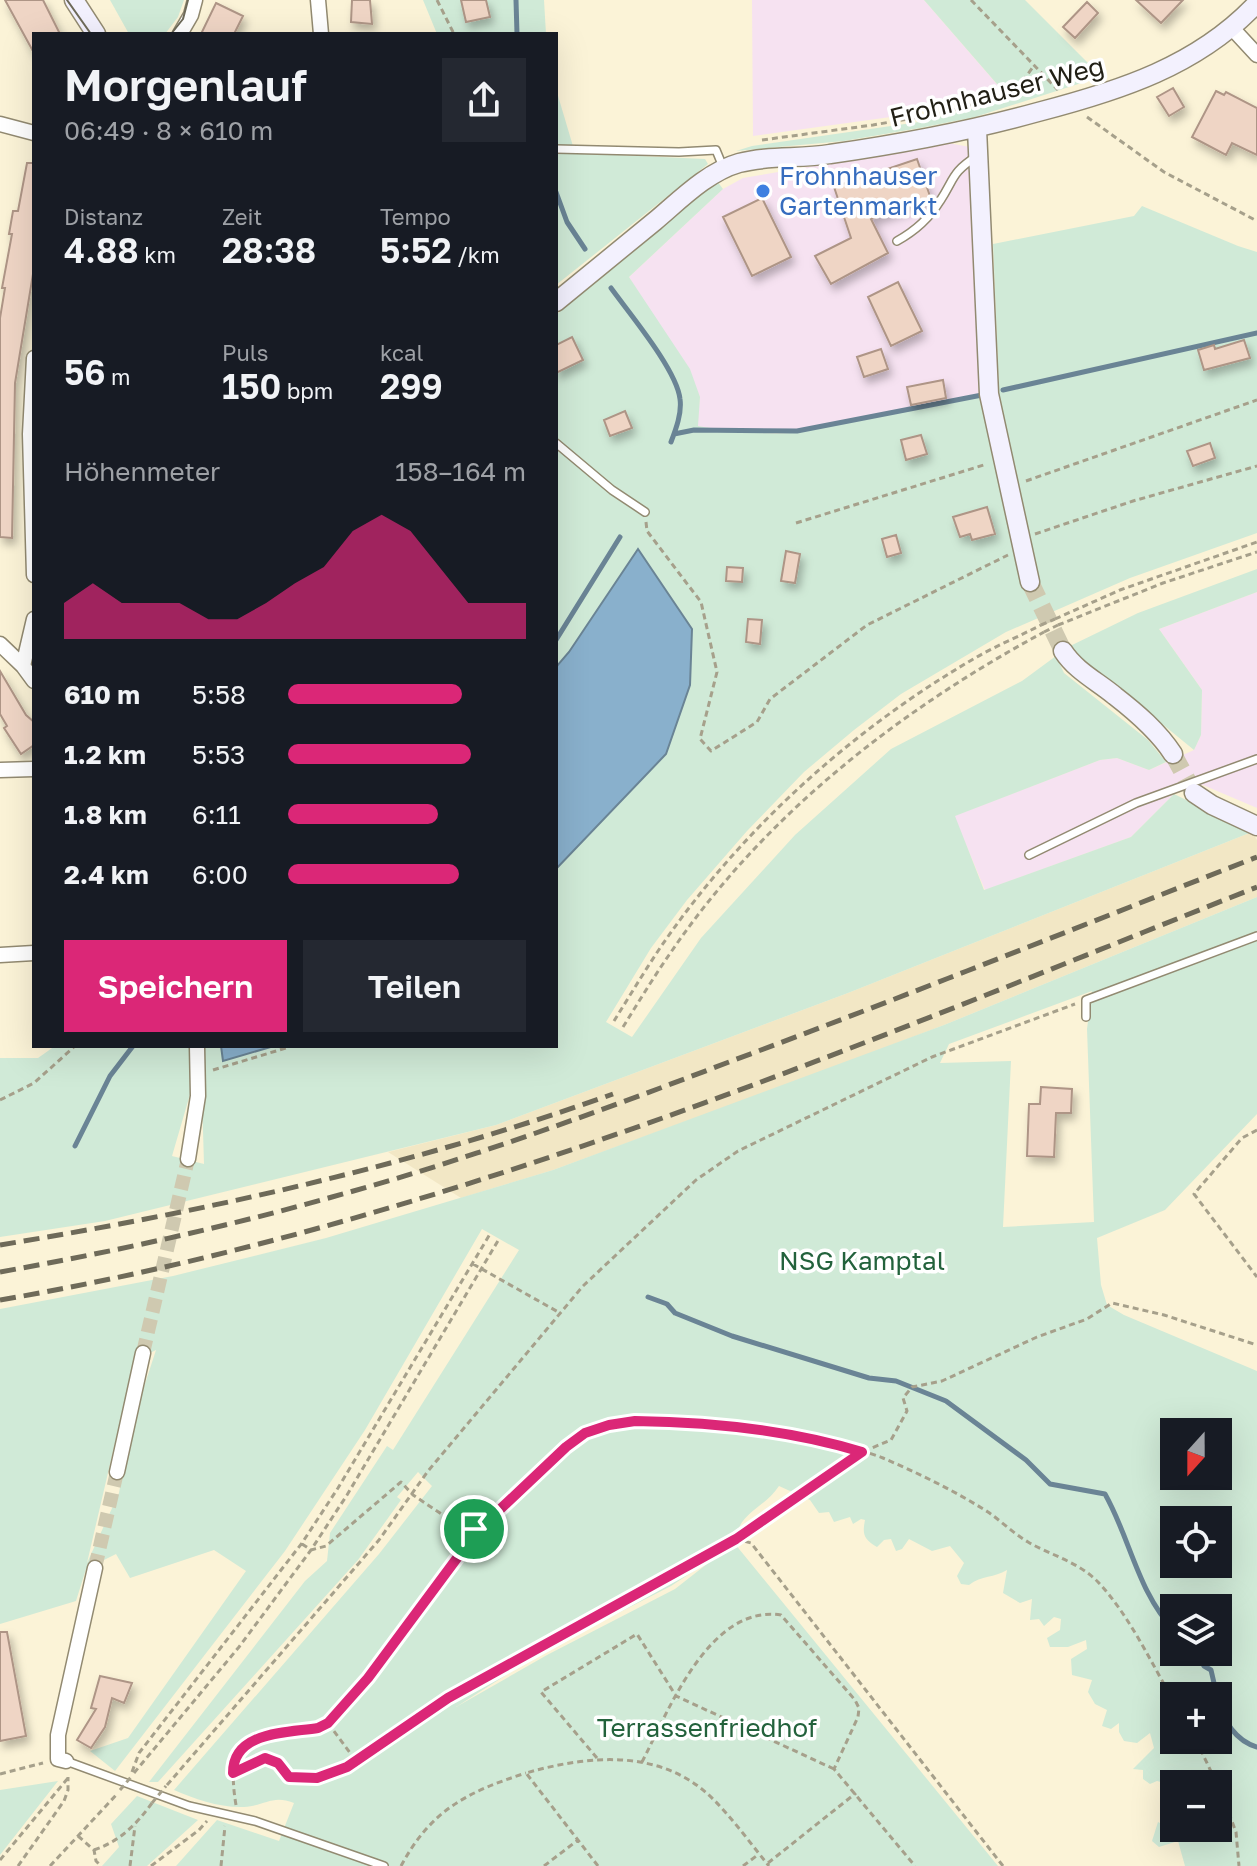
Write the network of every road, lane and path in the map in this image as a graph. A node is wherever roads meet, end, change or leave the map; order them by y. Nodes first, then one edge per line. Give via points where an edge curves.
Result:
1 (74, 0) edge
2 (195, 0) edge
3 (318, 0) edge
4 (437, 0) edge
5 (971, 0) edge
6 (1257, 3) edge
7 (1232, 28) junction
8 (93, 32) edge
9 (181, 32) edge
10 (321, 32) edge
11 (453, 32) edge
12 (1257, 55) edge
13 (1033, 67) junction
14 (1072, 103) junction
15 (0, 124) edge
16 (1099, 127) dead end
17 (977, 129) junction
18 (32, 132) edge
19 (758, 140) dead end
20 (558, 149) edge
21 (978, 155) junction
22 (724, 169) junction
23 (1257, 221) edge
24 (897, 241) dead end
25 (558, 300) edge
26 (32, 396) edge
27 (1257, 400) edge
28 (558, 445) edge
29 (1003, 459) junction
30 (1257, 466) edge
31 (1009, 487) junction
32 (32, 504) edge
33 (645, 512) dead end
34 (796, 523) dead end
35 (647, 531) dead end
36 (1257, 542) edge
37 (1021, 546) junction
38 (1257, 552) edge
39 (1030, 582) tunnel mouth
40 (32, 628) edge
41 (0, 644) edge
42 (1063, 651) tunnel mouth
43 (23, 666) junction
44 (32, 678) edge
45 (1173, 754) tunnel mouth
46 (1257, 760) edge
47 (32, 769) edge
48 (0, 770) edge
49 (1194, 793) tunnel mouth
50 (1257, 826) edge
51 (1029, 855) dead end
52 (1257, 936) edge
53 (32, 953) edge
54 (0, 955) edge
55 (1086, 1000) junction
56 (1086, 1017) dead end
57 (614, 1021) dead end
58 (623, 1027) dead end
59 (73, 1048) edge
60 (197, 1048) edge
61 (286, 1048) dead end
62 (213, 1070) dead end
63 (0, 1100) edge
64 (1257, 1130) edge
65 (188, 1159) tunnel mouth
66 (490, 1234) dead end
67 (499, 1239) dead end
68 (473, 1264) junction
69 (482, 1269) junction
70 (1257, 1277) edge
71 (560, 1313) junction
72 (1257, 1345) edge
73 (143, 1353) tunnel mouth
74 (862, 1452) junction
75 (117, 1472) tunnel mouth
76 (413, 1495) junction
77 (474, 1529) junction
78 (736, 1539) junction
79 (302, 1543) junction
80 (311, 1550) junction
81 (95, 1568) tunnel mouth
82 (1162, 1682) edge
83 (676, 1696) junction
84 (328, 1723) junction
85 (597, 1758) junction
86 (62, 1760) junction
87 (356, 1761) junction
88 (642, 1762) junction
89 (834, 1769) junction
90 (233, 1773) junction
91 (526, 1773) junction
92 (0, 1774) edge
93 (131, 1777) junction
94 (68, 1778) junction
95 (856, 1793) junction
96 (209, 1811) junction
97 (225, 1814) junction
98 (238, 1816) junction
99 (1232, 1822) edge
100 (135, 1825) junction
101 (78, 1836) junction
102 (578, 1840) junction
103 (94, 1850) junction
104 (759, 1854) junction
105 (0, 1860) edge
106 (768, 1865) edge
107 (18, 1866) edge
108 (50, 1866) edge
109 (101, 1866) edge
110 (130, 1866) edge
111 (151, 1866) edge
112 (221, 1866) edge
113 (384, 1866) edge
114 (401, 1866) edge
115 (544, 1866) edge
116 (598, 1866) edge
117 (743, 1866) edge
118 (915, 1866) edge
119 (1003, 1866) edge
120 (1239, 1866) edge

1 - 8 main road
2 - 9 street
3 - 10 street
4 - 11 path
5 - 13 path
6 - 7 main road, Frohnhauser Weg
7 - 12 street
7 - 14 main road, Frohnhauser Weg via 1140,82
13 - 14 path
13 - 19 path via 1011,92 948,112
14 - 17 main road, Frohnhauser Weg
15 - 18 street
16 - 23 path via 1164,172
17 - 21 main road
17 - 22 main road, Frohnhauser Weg
20 - 22 lane via 716,150
21 - 24 lane via 953,174 926,220
21 - 29 main road via 989,394
22 - 25 main road, Frohnhauser Weg
26 - 32 street
27 - 31 path
28 - 33 lane
29 - 31 main road
29 - 34 path
30 - 37 path via 1133,501
31 - 37 main road
35 - 37 path via 701,602 717,672 700,739 711,751 757,722 770,699 867,625
36 - 57 path, bridge via 1120,590 1041,625 971,660 854,741 805,783 710,884 660,947
37 - 39 main road
38 - 58 path, bridge via 1058,625 976,669 862,749 812,791 716,893
40 - 43 street
41 - 43 street
42 - 45 main road via 1153,729
43 - 44 street
46 - 51 lane via 1136,803
47 - 48 street
49 - 50 main road
52 - 55 lane
53 - 54 street
55 - 56 lane
55 - 71 path via 932,1057 738,1151 696,1180
59 - 63 path via 34,1083
60 - 65 street via 198,1096
61 - 62 path
64 - 70 path via 1242,1138 1194,1194
66 - 68 path
67 - 69 path
68 - 69 path
68 - 79 path
69 - 71 path
69 - 80 path
71 - 76 path
72 - 74 path via 1112,1303 1087,1319 942,1381 912,1387 903,1398 907,1411 891,1440
73 - 75 street
74 - 77 path via 802,1437 713,1425 609,1425 566,1447
74 - 78 path
74 - 82 path via 955,1493 1097,1581
76 - 77 path via 455,1523
76 - 80 path via 401,1482 326,1546
76 - 100 path, bridge
77 - 84 path via 422,1609
78 - 87 path via 460,1691
78 - 119 path via 751,1543
79 - 80 path
79 - 93 path via 139,1753
80 - 93 path
81 - 86 street via 58,1735
83 - 85 path via 637,1634 541,1692
83 - 88 path
83 - 89 path
83 - 89 path via 698,1658 723,1635 761,1614 781,1615 859,1708
84 - 87 path
84 - 90 path via 250,1742 236,1754
85 - 88 path
85 - 91 path
86 - 92 path
86 - 94 path
86 - 96 lane
87 - 90 path via 317,1778 289,1777 278,1763 265,1758
88 - 104 path via 690,1781 712,1798
89 - 95 path
90 - 98 path
91 - 102 path
91 - 114 path via 480,1789 445,1809 422,1832
93 - 101 path, bridge
94 - 105 path
94 - 107 path via 64,1801
95 - 106 path
95 - 118 path
96 - 97 lane
96 - 111 path via 199,1830
97 - 98 lane
97 - 112 path
98 - 113 lane
99 - 120 path
100 - 103 path via 110,1845
100 - 110 path
101 - 103 path
101 - 108 path
102 - 115 path
102 - 116 path
103 - 109 path
104 - 106 path
104 - 117 path

